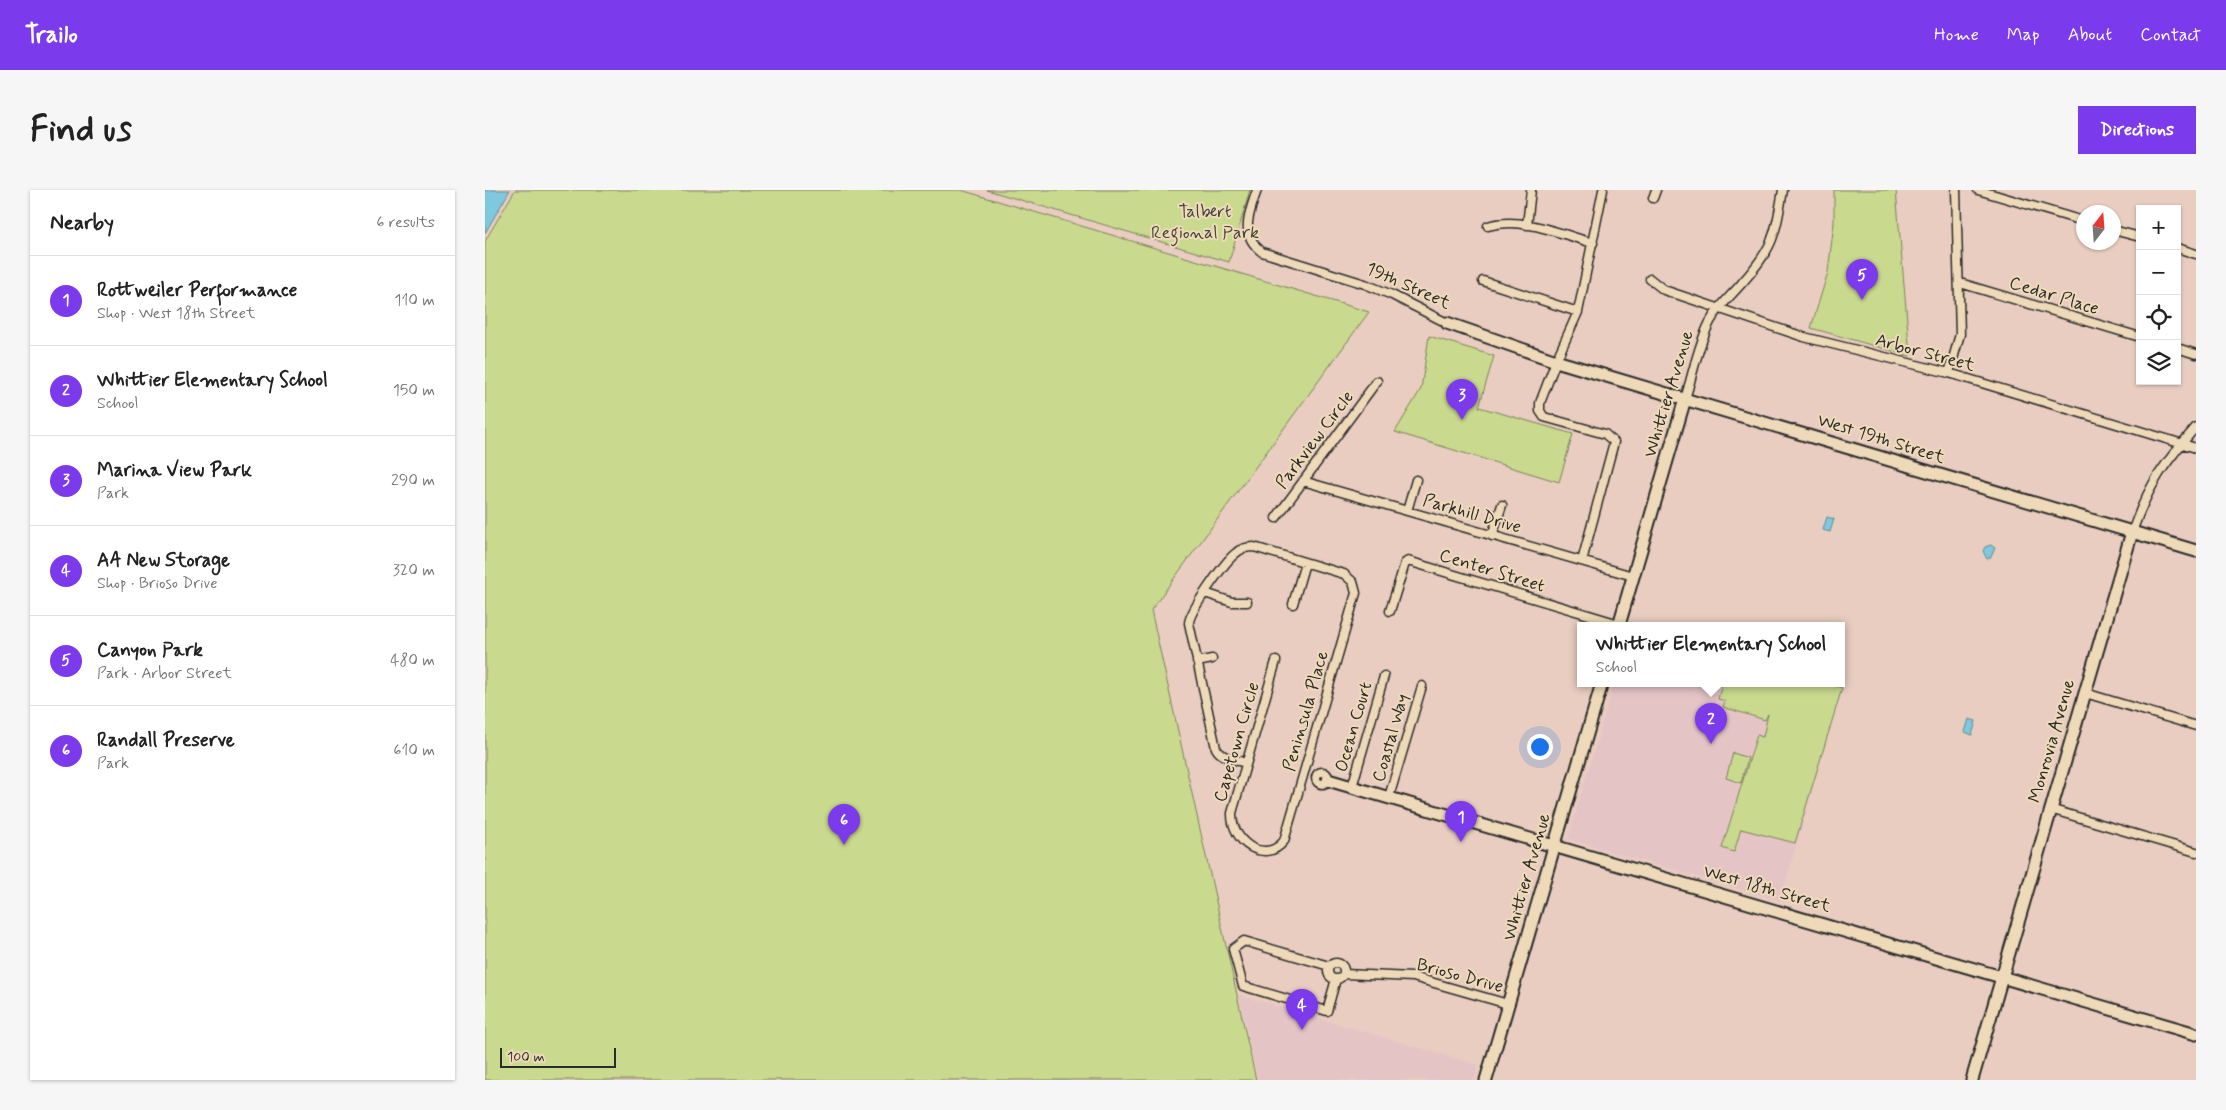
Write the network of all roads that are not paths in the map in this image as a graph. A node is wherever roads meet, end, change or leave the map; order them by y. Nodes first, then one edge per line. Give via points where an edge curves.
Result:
1 (1257, 190) edge
2 (1531, 190) edge
3 (1603, 190) edge
4 (1783, 190) edge
5 (1956, 190) edge
6 (1978, 190) edge
7 (2076, 219) edge
8 (1527, 224) junction
9 (1488, 226) dead end
10 (2121, 232) edge
11 (2136, 236) edge
12 (1593, 243) junction
13 (2181, 249) edge
14 (2196, 254) edge
15 (1650, 279) dead end
16 (1483, 281) dead end
17 (1960, 283) junction
18 (1719, 308) junction
19 (1578, 312) junction
20 (1447, 323) joint
21 (2136, 336) edge
22 (2181, 349) edge
23 (2196, 354) edge
24 (1556, 361) junction
25 (1949, 374) junction
26 (1377, 381) dead end
27 (1685, 399) junction
28 (2196, 427) edge
29 (2182, 444) junction
30 (2196, 448) edge
31 (1416, 480) dead end
32 (1303, 481) junction
33 (1502, 505) dead end
34 (1407, 511) junction
35 (1276, 518) dead end
36 (2132, 532) junction
37 (1492, 536) junction
38 (2196, 551) edge
39 (1305, 562) junction
40 (1582, 562) junction
41 (1633, 576) junction
42 (1205, 593) junction
43 (1247, 602) dead end
44 (1293, 604) dead end
45 (1390, 611) dead end
46 (1609, 622) edge
47 (1620, 622) edge
48 (1212, 659) dead end
49 (1276, 660) dead end
50 (1197, 662) junction
51 (1384, 676) dead end
52 (1422, 686) dead end
53 (1601, 687) edge
54 (2085, 693) junction
55 (2196, 726) edge
56 (1246, 763) junction
57 (1306, 765) junction
58 (1322, 778) junction
59 (1301, 780) junction
60 (1352, 787) junction
61 (1389, 798) junction
62 (2050, 809) junction
63 (1554, 845) junction
64 (1279, 846) joint
65 (2196, 852) edge
66 (1329, 966) junction
67 (1344, 974) junction
68 (2001, 976) junction
69 (1336, 979) junction
70 (1509, 1004) junction
71 (2196, 1034) edge
72 (1486, 1080) edge
73 (1972, 1080) edge

1 - 20 street, 19th Street via 1247,222 1249,240 1261,252 1365,284
2 - 8 street
3 - 12 street
4 - 18 street, Whittier Avenue via 1773,241 1758,265
5 - 17 street
6 - 7 street
8 - 9 street via 1503,222
8 - 12 street
10 - 11 street
12 - 19 street
13 - 14 street
15 - 18 street, Arbor Street via 1665,290
16 - 19 street
17 - 21 street, Cedar Place
17 - 25 street via 1959,334
18 - 25 street, Arbor Street via 1804,337
18 - 27 street, Whittier Avenue via 1704,337
19 - 24 street
20 - 24 street, 19th Street
22 - 23 street
24 - 27 street, West 19th Street
24 - 40 street via 1540,403 1544,417 1605,434 1613,442
25 - 29 street, Arbor Street
26 - 32 street, Parkview Circle
27 - 36 street, West 19th Street
27 - 41 street, Whittier Avenue
28 - 29 street, Monrovia Avenue
29 - 30 street, Arbor Street
29 - 36 street, Monrovia Avenue via 2151,485
31 - 34 street
32 - 34 street, Parkhill Drive
32 - 35 street, Parkview Circle
33 - 37 street
34 - 37 street, Parkhill Drive
36 - 38 street, West 19th Street
36 - 54 street, Monrovia Avenue
37 - 40 street, Parkhill Drive
39 - 42 street via 1254,547 1244,548 1234,553
39 - 44 street
39 - 57 street, Peninsula Place via 1344,574 1353,582 1356,593
40 - 41 street, Parkhill Drive
41 - 47 street, Whittier Avenue
42 - 43 street via 1232,602
42 - 50 street via 1189,617
45 - 46 street, Center Street via 1408,561
48 - 50 street
49 - 56 street, Capetown Circle
50 - 56 street via 1216,748 1219,753
51 - 60 street, Ocean Court
52 - 61 street, Coastal Way
53 - 63 street, Whittier Avenue
54 - 55 street
54 - 62 street, Monrovia Avenue
56 - 64 street, Capetown Circle via 1232,813 1235,833 1246,844 1267,851
57 - 58 street, West 18th Street
57 - 59 street, Peninsula Place
58 - 59 street, West 18th Street
58 - 60 street, West 18th Street
59 - 64 street, Peninsula Place via 1284,840
60 - 61 street, West 18th Street
61 - 63 street, West 18th Street
62 - 65 street
62 - 68 street, Monrovia Avenue
63 - 68 street, West 18th Street
63 - 70 street, Whittier Avenue
66 - 67 street, Brioso Drive via 1338,963 1344,968
66 - 69 street via 1329,976
66 - 69 street, Brioso Drive via 1244,941 1233,949 1243,986 1327,1011
67 - 69 street
67 - 70 street, Brioso Drive via 1413,977
68 - 71 street, West 18th Street
68 - 73 street, Monrovia Avenue
70 - 72 street, Whittier Avenue

